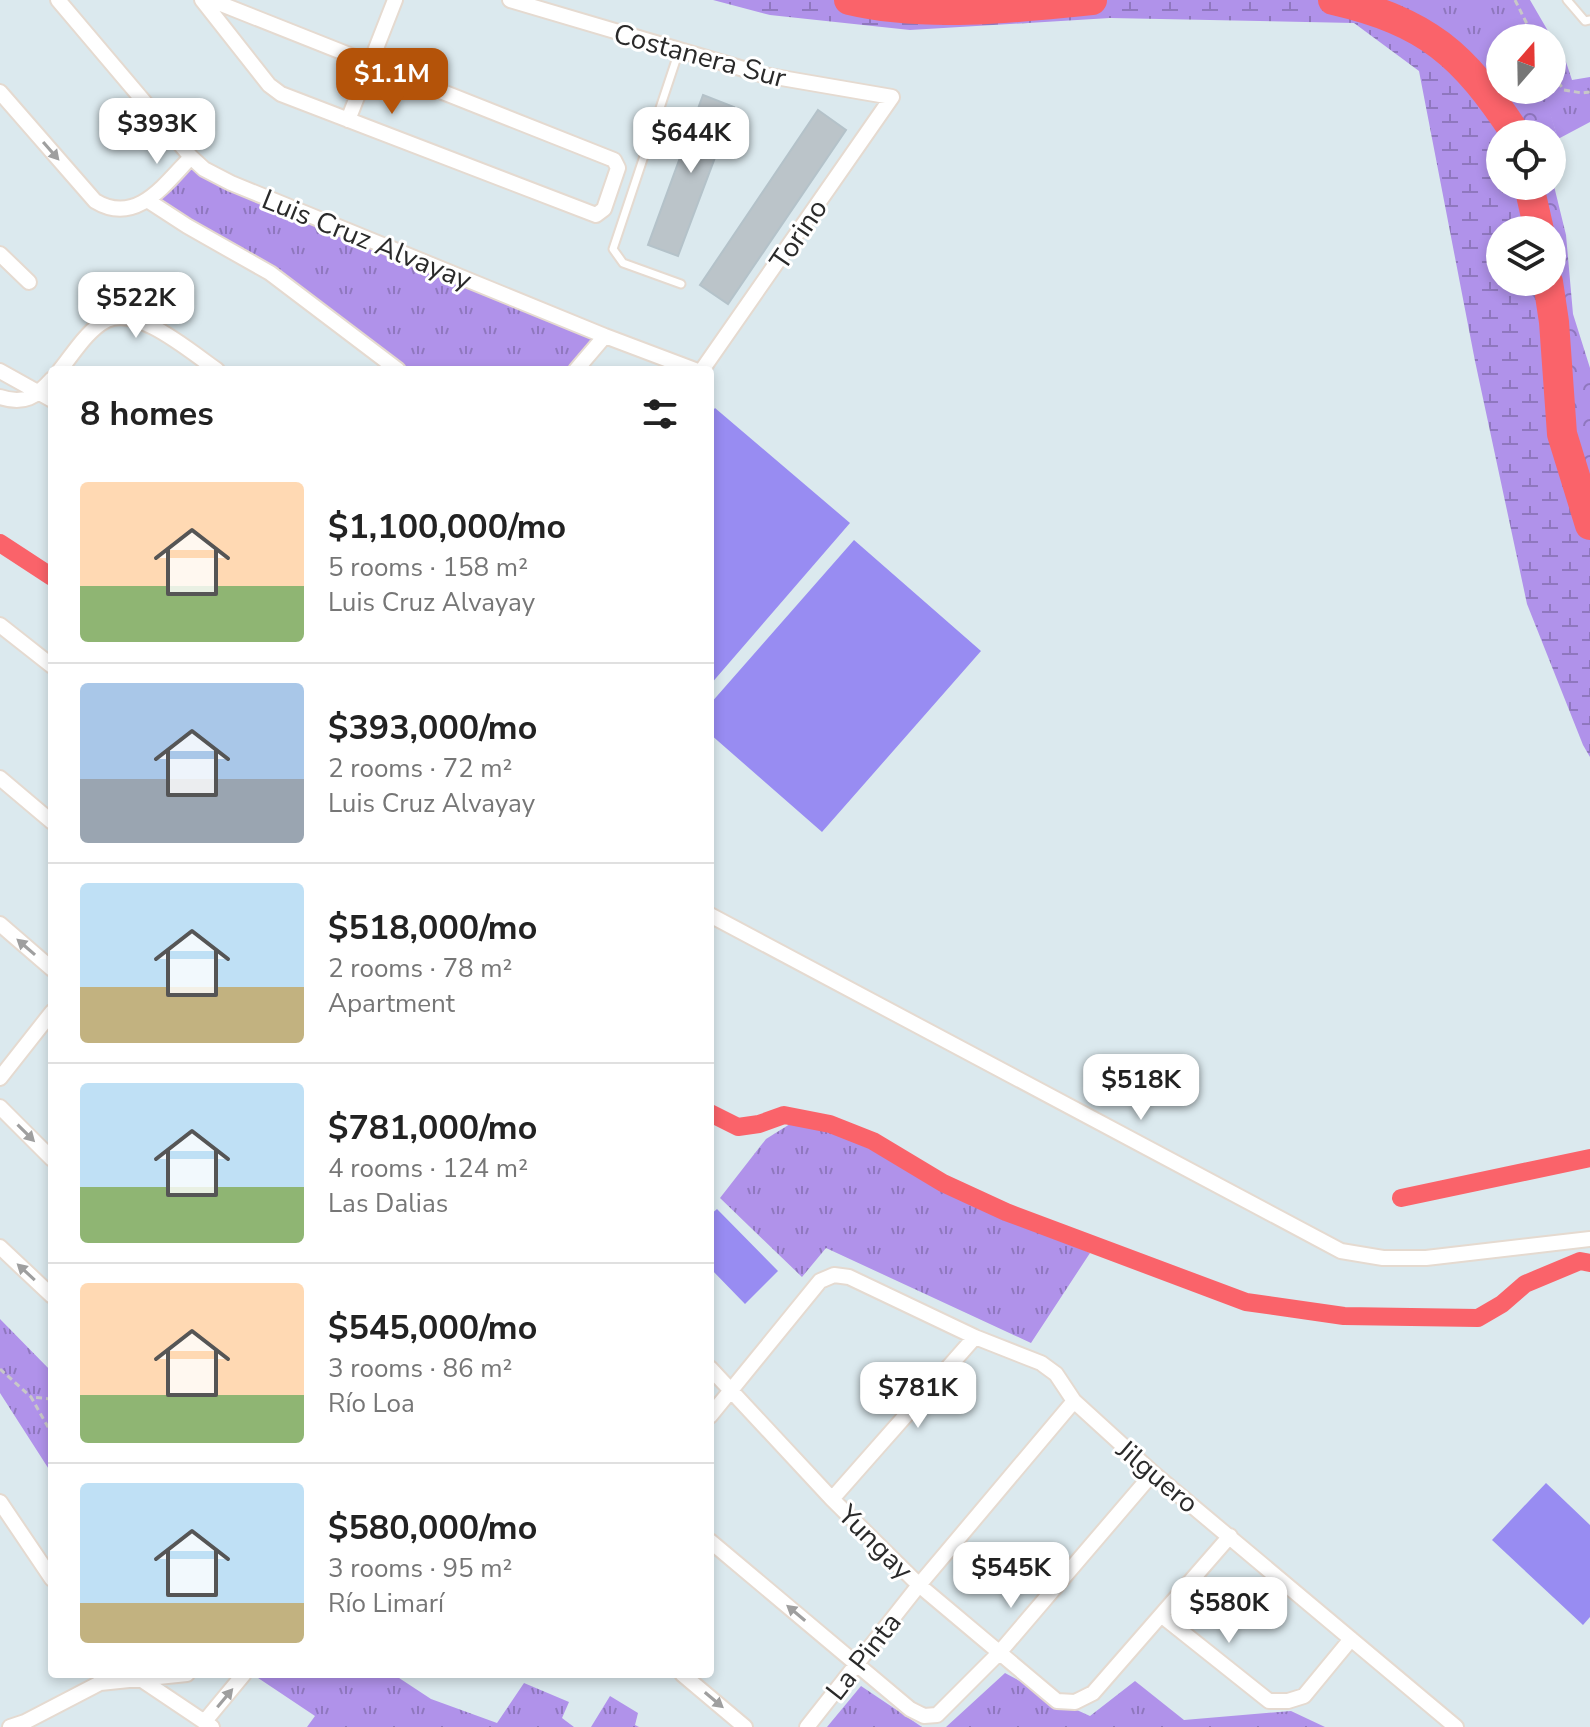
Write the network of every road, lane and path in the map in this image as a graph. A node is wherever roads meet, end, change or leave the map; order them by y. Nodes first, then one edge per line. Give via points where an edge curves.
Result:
1 (58, 0) edge
2 (202, 0) edge
3 (211, 0) edge
4 (395, 0) edge
5 (510, 0) edge
6 (1515, 0) edge
7 (1567, 0) edge
8 (1590, 20) edge
9 (1527, 24) edge
10 (679, 51) junction
11 (370, 63) junction
12 (1566, 90) edge
13 (0, 92) edge
14 (1590, 92) edge
15 (892, 97) joint
16 (348, 120) junction
17 (191, 157) junction
18 (147, 200) junction
19 (1, 258) edge
20 (29, 282) dead end
21 (681, 284) dead end
22 (605, 336) junction
23 (63, 366) edge
24 (211, 366) edge
25 (393, 366) edge
26 (579, 366) edge
27 (684, 366) edge
28 (705, 366) edge
29 (0, 371) edge
30 (0, 397) edge
31 (45, 397) edge
32 (0, 625) edge
33 (48, 663) edge
34 (0, 778) edge
35 (48, 819) edge
36 (714, 917) edge
37 (0, 924) edge
38 (48, 966) edge
39 (48, 1017) edge
40 (0, 1078) edge
41 (0, 1107) edge
42 (48, 1155) edge
43 (1590, 1239) edge
44 (0, 1247) edge
45 (48, 1292) edge
46 (975, 1337) junction
47 (0, 1369) edge
48 (714, 1372) edge
49 (732, 1390) junction
50 (31, 1397) junction
51 (48, 1399) edge
52 (1074, 1401) junction
53 (714, 1411) edge
54 (48, 1427) edge
55 (1153, 1473) junction
56 (832, 1499) junction
57 (0, 1502) edge
58 (1230, 1536) junction
59 (714, 1544) edge
60 (48, 1573) edge
61 (919, 1585) junction
62 (1161, 1615) junction
63 (1351, 1639) junction
64 (999, 1653) junction
65 (856, 1663) junction
66 (126, 1678) edge
67 (139, 1678) edge
68 (241, 1678) edge
69 (687, 1678) edge
70 (0, 1714) edge
71 (28, 1724) edge
72 (208, 1724) edge
73 (9, 1727) edge
74 (745, 1727) edge
75 (807, 1727) edge
76 (1456, 1727) edge

1 - 17 street, Luis Cruz Alvayay
2 - 16 street via 269,85
3 - 11 street
4 - 11 street
5 - 10 street, Costanera Sur
6 - 9 path
7 - 8 lane via 1578,15
10 - 15 street, Costanera Sur via 764,75
10 - 21 lane via 613,249 623,263
11 - 16 street
11 - 16 street via 614,160 618,168 604,209 596,215
12 - 14 path
13 -> 18 street via 95,201 109,210 129,210
15 - 28 street, Torino
17 - 18 street
17 - 22 street, Luis Cruz Alvayay via 231,183
18 - 25 street via 270,273
19 - 20 street
22 - 26 street
22 - 27 street, Luis Cruz Alvayay
23 - 24 street via 98,325 125,316
29 - 31 street
30 - 31 street via 15,402
32 - 33 street
34 - 35 street
36 - 43 street via 1341,1251 1426,1258
38 -> 37 street
39 - 40 street
41 -> 42 street
45 -> 44 street
46 - 49 street, Jilguero via 849,1277 834,1275 820,1281
46 - 52 street, Jilguero via 1041,1363 1056,1374
46 - 56 street
47 - 50 path
48 - 49 street, Yungay
49 - 53 street
49 - 56 street, Yungay
50 - 51 path
50 - 54 path
52 - 55 street, Jilguero
52 - 61 street, La Pinta
55 - 58 street, Jilguero
55 - 64 street
56 - 61 street, Yungay
57 - 60 street
58 - 62 street
58 - 63 street, Jilguero
65 -> 59 street
61 - 64 street, Yungay
61 - 65 street, La Pinta
62 - 63 street via 1269,1701 1304,1696
62 - 64 street, Yungay via 1093,1693 1075,1702 1057,1701
63 - 76 street, Jilguero
64 - 65 street via 937,1715 924,1716
65 - 75 street, La Pinta
66 - 71 street via 100,1683
67 - 72 street
72 -> 68 street
69 -> 74 street
70 - 73 street
71 - 73 street

